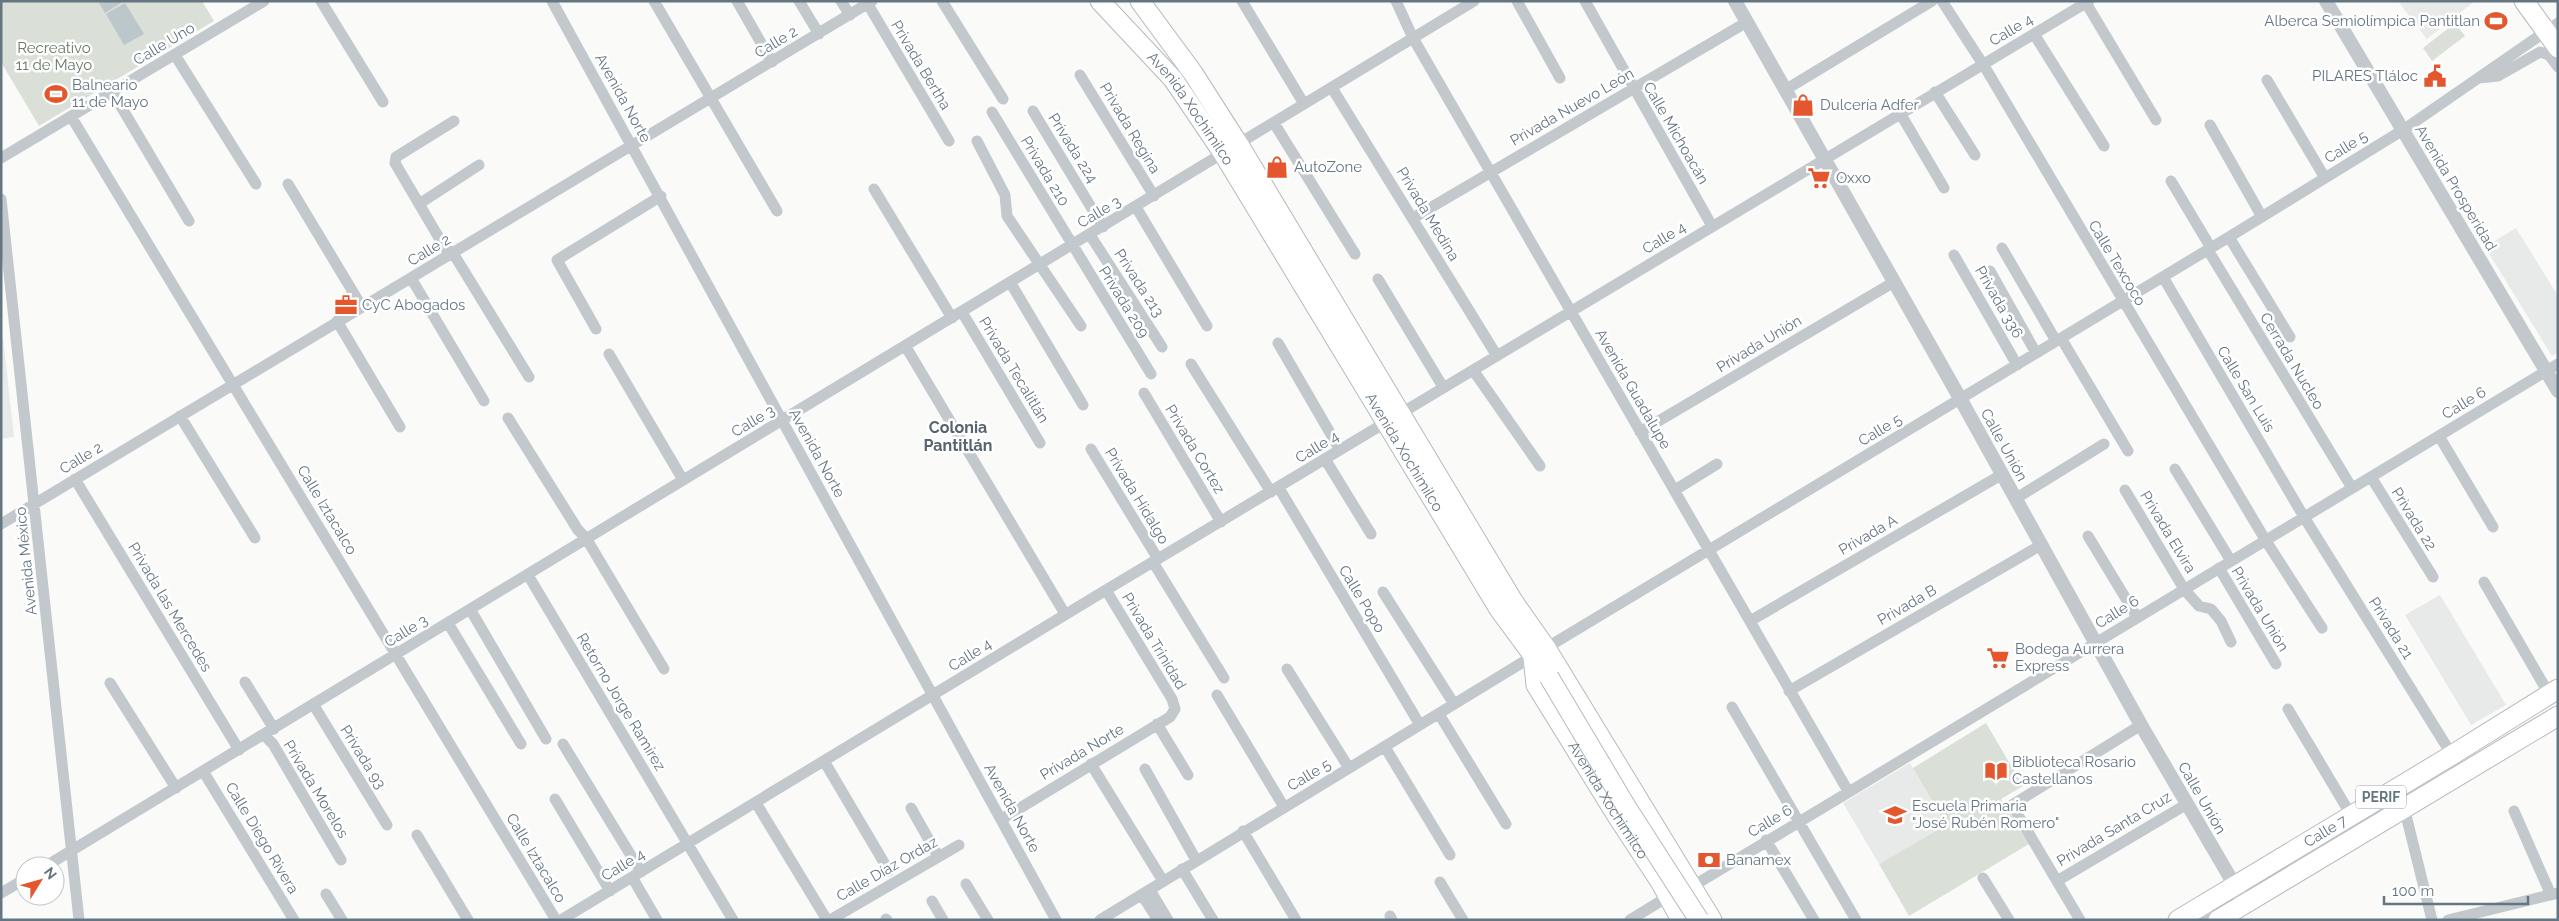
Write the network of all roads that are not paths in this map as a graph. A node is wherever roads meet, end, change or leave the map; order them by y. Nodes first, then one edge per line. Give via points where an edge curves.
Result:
1 (264, 1) edge
2 (321, 1) edge
3 (552, 1) edge
4 (654, 1) edge
5 (737, 1) edge
6 (799, 1) edge
7 (841, 1) edge
8 (942, 1) edge
9 (1100, 1) edge
10 (1140, 1) edge
11 (1242, 1) edge
12 (1396, 1) edge
13 (1474, 1) edge
14 (1517, 1) edge
15 (1585, 1) edge
16 (1735, 1) edge
17 (1932, 1) edge
18 (1942, 1) edge
19 (2326, 1) edge
20 (2524, 1) edge
21 (868, 2) edge
22 (2088, 2) edge
23 (850, 15) junction
24 (1747, 22) junction
25 (2552, 27) edge
26 (819, 34) junction
27 (2034, 34) junction
28 (1413, 38) junction
29 (2558, 48) edge
30 (175, 55) junction
31 (772, 62) junction
32 (1981, 65) junction
33 (2558, 67) edge
34 (1080, 75) dead end
35 (1560, 78) dead end
36 (2477, 78) junction
37 (2267, 80) dead end
38 (1332, 88) junction
39 (1634, 89) junction
40 (1785, 90) junction
41 (1935, 92) junction
42 (113, 93) junction
43 (711, 99) junction
44 (1003, 99) dead end
45 (382, 102) dead end
46 (1304, 104) junction
47 (1033, 111) dead end
48 (992, 112) dead end
49 (1900, 113) junction
50 (72, 118) junction
51 (2156, 120) dead end
52 (454, 121) dead end
53 (1274, 123) junction
54 (2210, 125) dead end
55 (2403, 130) junction
56 (949, 141) dead end
57 (977, 141) dead end
58 (2104, 146) dead end
59 (633, 147) junction
60 (1231, 149) junction
61 (1975, 155) dead end
62 (1, 158) edge
63 (1825, 159) junction
64 (479, 165) dead end
65 (1491, 172) junction
66 (2325, 178) junction
67 (2171, 181) dead end
68 (256, 184) dead end
69 (288, 184) dead end
70 (1944, 188) dead end
71 (874, 189) dead end
72 (661, 196) junction
73 (1154, 196) junction
74 (1, 199) edge
75 (419, 204) junction
76 (1136, 207) junction
77 (777, 212) dead end
78 (2262, 217) junction
79 (1413, 218) junction
80 (189, 221) dead end
81 (1712, 226) junction
82 (1103, 227) junction
83 (1090, 235) junction
84 (2229, 237) junction
85 (1072, 246) junction
86 (2002, 248) dead end
87 (2209, 249) junction
88 (453, 253) junction
89 (1355, 254) dead end
90 (1954, 255) dead end
91 (1039, 266) junction
92 (1990, 272) dead end
93 (2162, 277) junction
94 (411, 278) junction
95 (1378, 279) dead end
96 (1010, 282) junction
97 (1894, 282) junction
98 (2122, 301) junction
99 (362, 307) junction
100 (1570, 311) junction
101 (957, 315) junction
102 (337, 321) junction
103 (1081, 326) dead end
104 (1207, 326) dead end
105 (596, 329) dead end
106 (2290, 337) dead end
107 (2059, 339) junction
108 (1278, 343) dead end
109 (906, 346) junction
110 (1162, 347) dead end
111 (2036, 353) junction
112 (608, 354) dead end
113 (1497, 356) junction
114 (1191, 364) dead end
115 (2017, 365) junction
116 (2552, 367) edge
117 (1472, 370) junction
118 (1151, 374) dead end
119 (529, 377) dead end
120 (233, 384) junction
121 (1444, 387) junction
122 (2558, 391) edge
123 (1144, 392) dead end
124 (1961, 400) junction
125 (484, 401) dead end
126 (1083, 405) dead end
127 (180, 416) junction
128 (508, 418) dead end
129 (1393, 419) junction
130 (782, 421) junction
131 (400, 427) dead end
132 (1640, 432) junction
133 (2439, 436) junction
134 (1040, 443) dead end
135 (2104, 444) dead end
136 (1091, 449) dead end
137 (1340, 450) junction
138 (2128, 451) dead end
139 (1325, 459) junction
140 (1717, 464) dead end
141 (1540, 466) dead end
142 (2175, 469) dead end
143 (2001, 475) junction
144 (2371, 477) junction
145 (75, 479) junction
146 (683, 480) junction
147 (2352, 488) junction
148 (1275, 490) junction
149 (1675, 490) junction
150 (2125, 490) dead end
151 (2015, 499) junction
152 (35, 503) junction
153 (2304, 517) junction
154 (1221, 522) junction
155 (1, 524) edge
156 (2494, 527) dead end
157 (1371, 534) dead end
158 (2088, 536) dead end
159 (255, 538) dead end
160 (586, 538) junction
161 (2266, 541) junction
162 (2041, 545) junction
163 (1709, 549) junction
164 (1156, 560) junction
165 (2231, 561) junction
166 (2219, 568) junction
167 (528, 575) junction
168 (2433, 577) dead end
169 (2484, 582) dead end
170 (2184, 589) junction
171 (1106, 590) junction
172 (1383, 592) dead end
173 (470, 609) junction
174 (1065, 614) junction
175 (2137, 617) junction
176 (1750, 621) junction
177 (448, 623) junction
178 (2322, 628) dead end
179 (2231, 642) dead end
180 (2095, 643) junction
181 (1540, 652) junction
182 (396, 655) junction
183 (2276, 664) dead end
184 (664, 669) dead end
185 (1287, 669) dead end
186 (1224, 678) dead end
187 (245, 682) dead end
188 (110, 683) dead end
189 (1789, 691) junction
190 (2553, 691) edge
191 (1217, 695) dead end
192 (932, 696) junction
193 (313, 704) junction
194 (1454, 704) junction
195 (1732, 707) dead end
196 (1175, 709) joint
197 (2288, 709) dead end
198 (1439, 714) junction
199 (2556, 721) edge
200 (1157, 724) junction
201 (1420, 725) junction
202 (2141, 725) junction
203 (269, 732) junction
204 (546, 739) dead end
205 (522, 744) dead end
206 (563, 744) dead end
207 (1386, 747) junction
208 (238, 750) junction
209 (2452, 755) junction
210 (824, 761) junction
211 (1091, 764) junction
212 (1349, 768) junction
213 (1145, 770) dead end
214 (203, 771) junction
215 (1188, 775) dead end
216 (176, 788) junction
217 (1848, 791) junction
218 (555, 799) dead end
219 (756, 803) junction
220 (2187, 804) junction
221 (1284, 807) junction
222 (2404, 807) junction
223 (911, 808) dead end
224 (2514, 811) dead end
225 (2351, 815) junction
226 (1002, 819) junction
227 (1798, 822) junction
228 (1506, 824) dead end
229 (387, 825) dead end
230 (1244, 831) junction
231 (417, 835) dead end
232 (1766, 840) junction
233 (688, 844) junction
234 (959, 844) dead end
235 (72, 850) junction
236 (1450, 855) dead end
237 (62, 856) edge
238 (938, 856) junction
239 (341, 860) dead end
240 (1196, 860) junction
241 (1182, 870) junction
242 (889, 871) dead end
243 (637, 874) junction
244 (1983, 878) dead end
245 (2057, 881) junction
246 (1163, 882) junction
247 (1440, 882) dead end
248 (966, 884) dead end
249 (15, 885) edge
250 (1692, 886) junction
251 (2234, 886) junction
252 (610, 890) junction
253 (1146, 892) junction
254 (1, 893) edge
255 (326, 894) dead end
256 (2555, 894) edge
257 (1669, 896) junction
258 (932, 901) dead end
259 (2245, 904) junction
260 (2205, 912) edge
261 (2489, 915) edge
262 (1707, 919) edge
263 (79, 920) edge
264 (294, 920) edge
265 (342, 920) edge
266 (468, 920) edge
267 (556, 920) edge
268 (561, 920) edge
269 (657, 920) edge
270 (733, 920) edge
271 (829, 920) edge
272 (943, 920) edge
273 (988, 920) edge
274 (1056, 920) edge
275 (1100, 920) edge
276 (1158, 920) edge
277 (1168, 920) edge
278 (1213, 920) edge
279 (1296, 920) edge
280 (1463, 920) edge
281 (1630, 920) edge
282 (1681, 920) edge
283 (1814, 920) edge
284 (1856, 920) edge
285 (2009, 920) edge
286 (2080, 920) edge
287 (2178, 920) edge
288 (2218, 920) edge
289 (2432, 920) edge
290 (2448, 920) edge

1 - 30 street, Calle Uno
2 - 45 street
3 - 59 street, Avenida Norte
4 - 43 street
5 - 31 street
6 - 26 street
7 - 23 street
8 - 44 street
9 - 60 main road, Avenida Xochimilco via 1173,79
10 - 60 main road, Avenida Xochimilco via 1194,73
11 - 46 street
12 - 28 street, Avenida Guadalupe
13 - 28 street, Calle 3
14 - 35 street
15 - 39 street, Calle Michoacán
16 - 24 street, Calle Unión
17 - 40 street
18 - 32 street, Calle Texcoco
19 - 55 street, Avenida Prosperidad
20 - 25 main road
21 - 23 street, Calle 2
21 - 56 street, Privada Bertha
22 - 27 street, Calle 4
22 - 51 street
23 - 26 street, Calle 2
24 - 39 street, Privada Nuevo León
24 - 40 street, Calle Unión
25 - 29 main road
25 - 36 street, Calle 5
26 - 31 street, Calle 2
27 - 32 street, Calle 4
27 - 58 street
28 - 38 street, Calle 3
28 - 65 street, Avenida Guadalupe
30 - 42 street, Calle Uno
30 - 68 street
31 - 43 street, Calle 2
32 - 41 street, Calle 4
32 - 98 street, Calle Texcoco
33 - 36 street, Calle 5 via 2549,55 2540,52 2498,76
34 - 73 street, Privada Regina
36 - 55 street, Calle 5
37 - 66 street
38 - 46 street, Calle 3
38 - 79 street, Privada Medina
39 - 65 street, Privada Nuevo León
39 - 81 street, Calle Michoacán
40 - 63 street, Calle Unión
41 - 49 street, Calle 4
41 - 61 street
42 - 50 street, Calle Uno
42 - 80 street
43 - 59 street, Calle 2
43 - 77 street
46 - 53 street, Calle 3
47 - 82 street, Privada 224
48 - 85 street, Privada 210
49 - 63 street, Calle 4
49 - 70 street
50 - 62 street, Calle Uno
50 - 120 street, Calle Iztacalco
52 - 75 street via 394,160
53 - 60 street, Calle 3
53 - 89 street
54 - 78 street
55 - 66 street, Calle 5
55 - 116 street, Avenida Prosperidad
57 - 91 street via 1005,195 1007,216
59 - 72 street, Avenida Norte
59 - 88 street, Calle 2
60 - 73 street, Calle 3
60 - 129 main road, Avenida Xochimilco
63 - 81 street, Calle 4
63 - 97 street, Calle Unión
64 - 75 street
65 - 79 street, Privada Nuevo León
65 - 100 street, Avenida Guadalupe
66 - 78 street, Calle 5
67 - 87 street, Cerrada Nucleo
69 - 99 street
71 - 101 street, Privada Tecalitlán
72 - 105 street via 557,260
72 - 130 street, Avenida Norte
73 - 76 street, Calle 3
74 - 152 street, Avenida México
75 - 88 street via 445,248
76 - 82 street, Calle 3
76 - 104 street
78 - 84 street, Calle 5
79 - 113 street, Privada Medina
81 - 100 street, Calle 4
82 - 83 street, Calle 3
83 - 85 street, Calle 3
83 - 110 street, Privada 213
84 - 87 street, Calle 5
84 - 106 street
85 - 91 street, Calle 3
85 - 118 street, Privada 209
86 - 107 street
87 - 93 street, Calle 5
87 - 147 street, Cerrada Nucleo
88 - 94 street, Calle 2
88 - 119 street
90 - 115 street, Privada 336
91 - 96 street, Calle 3
91 - 103 street via 1048,274
92 - 111 street
93 - 98 street, Calle 5
93 - 153 street, Calle San Luis
94 - 99 street, Calle 2
94 - 125 street
95 - 121 street
96 - 101 street, Calle 3
96 - 126 street
97 - 124 street, Calle Unión
97 - 132 street, Privada Unión
98 - 107 street, Calle 5
98 - 161 street, Calle Texcoco
99 - 102 street, Calle 2
100 - 113 street, Calle 4
100 - 132 street, Avenida Guadalupe
101 - 109 street, Calle 3
101 - 134 street, Privada Tecalitlán
102 - 120 street, Calle 2
102 - 131 street
107 - 111 street, Calle 5
107 - 138 street
108 - 137 street
109 - 130 street, Calle 3
109 - 174 street
111 - 115 street, Calle 5
112 - 146 street
113 - 117 street, Calle 4
114 - 148 street, Calle Popo
115 - 124 street, Calle 5
116 - 122 street, Avenida Prosperidad
116 - 133 street, Calle 6
117 - 121 street, Calle 4
117 - 141 street
120 - 127 street, Calle 2
120 - 182 street, Calle Iztacalco
121 - 129 street, Calle 4
123 - 154 street, Privada Cortez
124 - 143 street, Calle Unión
124 - 163 street, Calle 5
127 - 145 street, Calle 2
127 - 159 street
128 - 160 street
129 - 137 street, Calle 4
129 - 181 main road, Avenida Xochimilco via 1498,609
130 - 146 street, Calle 3
130 - 192 street, Avenida Norte
132 - 149 street, Avenida Guadalupe
133 - 144 street, Calle 6
133 - 156 street
135 - 151 street
136 - 164 street, Privada Hidalgo
137 - 139 street, Calle 4
139 - 148 street, Calle 4
139 - 157 street
140 - 149 street
142 - 165 street
143 - 151 street, Calle Unión
143 - 176 street, Privada A
144 - 147 street, Calle 6
144 - 168 street, Privada 22
145 - 152 street, Calle 2
145 - 208 street, Privada las Mercedes
146 - 160 street, Calle 3
147 - 153 street, Calle 6
148 - 154 street, Calle 4
148 - 201 street, Calle Popo
149 - 163 street, Avenida Guadalupe
150 - 170 street, Privada Elvira
151 - 162 street, Calle Unión
152 - 155 street, Calle 2
152 - 235 street, Avenida México
153 - 161 street, Calle 6
153 - 209 street, Privada 21
154 - 164 street, Calle 4
158 - 175 street
160 - 167 street, Calle 3
160 - 184 street
161 - 165 street, Calle 6
161 - 178 street, Calle Texcoco
162 - 180 street, Calle Unión
162 - 189 street, Privada B
163 - 176 street, Avenida Guadalupe
163 - 181 street, Calle 5
164 - 171 street, Calle 4
164 - 186 street, Privada Hidalgo
165 - 166 street, Calle 6
166 - 170 street, Calle 6
166 - 183 street, Privada Unión
167 - 173 street, Calle 3
167 - 233 street, Retorno Jorge Ramírez
169 - 190 street, Calle 7
170 - 175 street, Calle 6
170 - 179 street, Privada Elvira via 2198,606 2211,609
171 - 174 street, Calle 4
171 - 196 street, Privada Trinidad
172 - 194 street
173 - 177 street, Calle 3
173 - 204 street
174 - 192 street, Calle 4
175 - 180 street, Calle 6
176 - 189 street, Avenida Guadalupe
177 - 182 street, Calle 3
177 - 205 street
180 - 202 street, Calle Unión
180 - 217 street, Calle 6
181 - 194 street, Calle 5
181 - 250 main road, Avenida Xochimilco
181 - 257 main road, Avenida Xochimilco via 1536,685
181 - 262 main road, bridge via 1548,677 1627,808
182 - 193 street, Calle 3
182 - 267 street, Calle Iztacalco
185 - 212 street
187 - 203 street, Privada Morelos
188 - 216 street
189 - 217 street, Avenida Guadalupe
190 - 209 main road, Calle 7 / PERIF
191 - 221 street
192 - 210 street, Calle 4
192 - 226 street, Avenida Norte
193 - 203 street, Calle 3
193 - 229 street, Privada 93
194 - 198 street, Calle 5
195 - 227 street
196 - 200 street, Privada Norte via 1170,717
197 - 225 street
198 - 201 street, Calle 5
198 - 228 street
199 - 222 main road, Calle 7 / PERIF
200 - 211 street, Privada Norte
200 - 215 street
201 - 207 street, Calle 5
202 - 220 street, Calle Unión
202 - 245 street via 2012,805
203 - 208 street, Calle 3
203 - 239 street, Privada Morelos
206 - 243 street
207 - 212 street, Calle 5
207 - 236 street
208 - 214 street, Calle 3
209 - 225 main road, Calle 7 / PERIF
210 - 219 street, Calle 4
210 - 242 street
211 - 226 street, Privada Norte
211 - 246 street
212 - 221 street, Calle 5
213 - 240 street
214 - 216 street, Calle 3
214 - 264 street, Calle Diego Rivera
216 - 235 street, Calle 3
217 - 227 street, Calle 6
218 - 252 street
219 - 233 street, Calle 4
219 - 271 street
220 - 245 street, Privada Santa Cruz
220 - 251 street, Calle Unión
221 - 230 street, Calle 5
222 - 259 main road, Calle 7 / PERIF
222 - 289 street
223 - 238 street
224 - 256 street
225 - 251 main road, Calle 7 / PERIF
226 - 274 street, Avenida Norte
227 - 232 street, Calle 6
227 - 284 street
230 - 240 street, Calle 5
230 - 279 street
231 - 266 street
232 - 250 street, Calle 6
232 - 283 street
233 - 243 street, Calle 4
233 - 270 street, Retorno Jorge Ramírez
234 - 238 street, Calle Díaz Ordaz
235 - 237 street, Calle 3
235 - 263 street, Avenida México
238 - 271 street, Calle Díaz Ordaz
240 - 241 street, Calle 5
241 - 246 street, Calle 5
241 - 278 street
243 - 252 street, Calle 4
243 - 269 street
244 - 285 street
245 - 286 street
246 - 253 street, Calle 5
247 - 280 street
248 - 273 street
249 - 254 street
250 - 262 main road, Avenida Xochimilco
251 - 259 street, Calle Unión
251 - 260 main road, Calle 7 / PERIF
252 - 268 street, Calle 4
253 - 275 street, Calle 5
253 - 276 street
253 - 277 street
255 - 265 street
256 - 261 street
257 - 281 street
257 - 282 main road, Avenida Xochimilco
258 - 272 street
259 - 288 main road, Calle 7 / PERIF
260 - 287 main road, Calle 7 / PERIF
261 - 290 street

